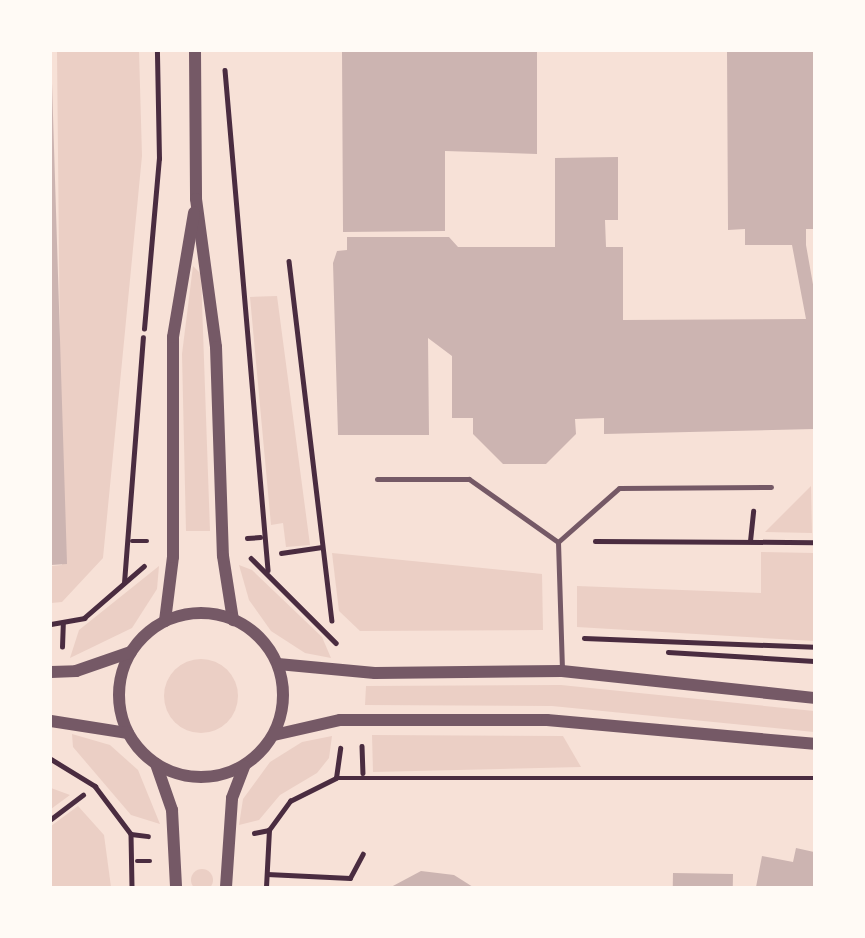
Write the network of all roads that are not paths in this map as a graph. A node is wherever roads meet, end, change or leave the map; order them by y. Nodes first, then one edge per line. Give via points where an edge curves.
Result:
1 (195, 51) edge
2 (196, 199) junction
3 (377, 479) dead end
4 (771, 487) dead end
5 (558, 541) junction
6 (233, 620) junction
7 (165, 621) junction
8 (131, 652) junction
9 (278, 664) junction
10 (562, 671) junction
11 (51, 672) edge
12 (814, 698) edge
13 (51, 721) edge
14 (128, 733) junction
15 (274, 735) junction
16 (814, 744) edge
17 (156, 764) junction
18 (244, 766) junction
19 (176, 887) edge
20 (226, 887) edge

1 - 2 street
2 - 6 street via 216,347 223,556
2 - 7 street via 173,337 173,557
3 - 5 lane via 469,479
4 - 5 lane via 620,488
5 - 10 lane
6 - 7 street via 199,613
6 - 9 street via 252,630
7 - 8 street
8 - 11 street via 76,671
8 - 14 street via 119,693
9 - 10 street via 375,673
9 - 15 street via 284,688
10 - 12 street
13 - 14 street
14 - 17 street
15 - 16 street via 340,720 547,720
15 - 18 street
17 - 18 street via 200,777
17 - 19 street via 172,810
18 - 20 street via 228,824

